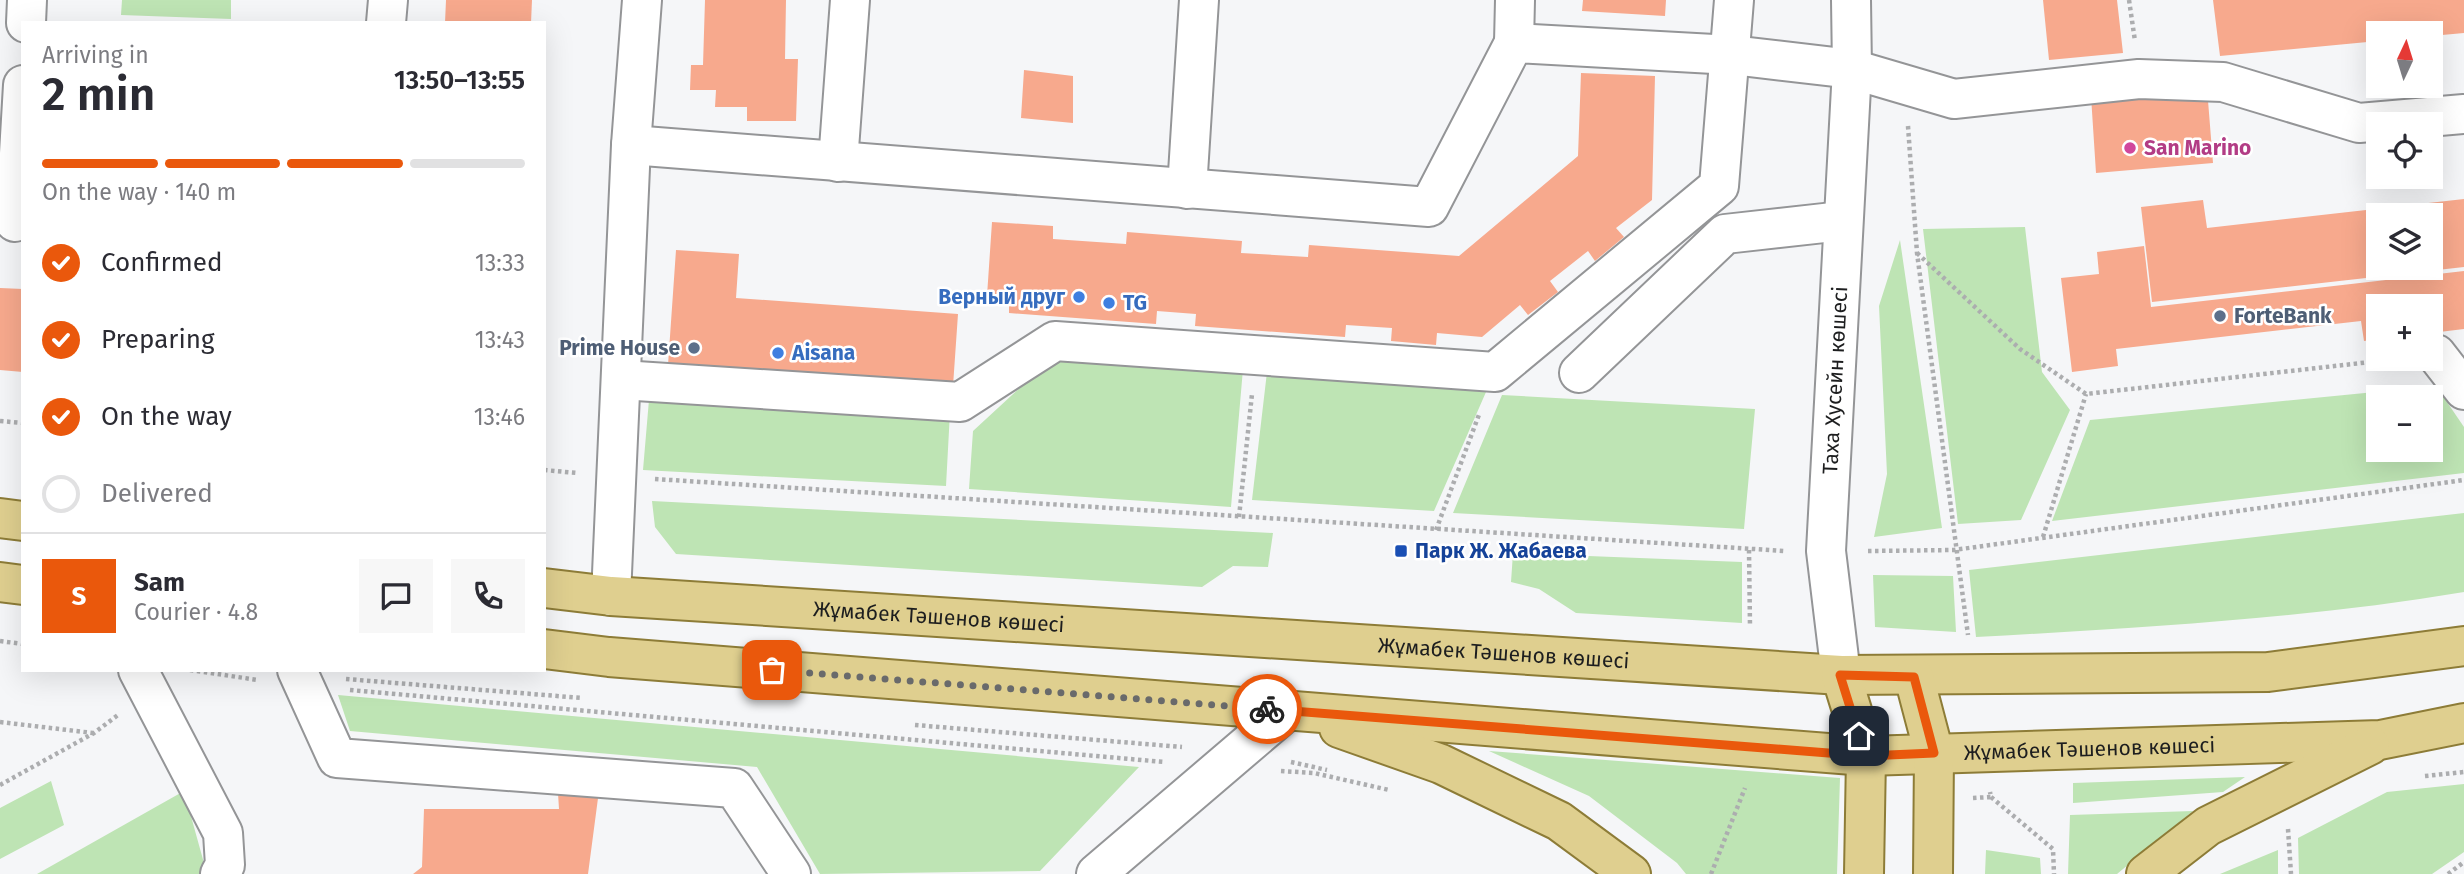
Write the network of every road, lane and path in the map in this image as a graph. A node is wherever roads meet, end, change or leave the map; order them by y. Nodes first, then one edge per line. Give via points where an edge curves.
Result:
1 (27, 0) edge
2 (387, 0) edge
3 (642, 0) edge
4 (850, 0) edge
5 (1199, 0) edge
6 (1515, 0) edge
7 (1734, 0) edge
8 (1851, 0) edge
9 (26, 21) edge
10 (386, 21) edge
11 (1514, 43) junction
12 (1732, 55) junction
13 (1852, 69) junction
14 (1905, 83) junction
15 (21, 112) edge
16 (2464, 114) edge
17 (631, 145) junction
18 (838, 162) junction
19 (1187, 189) junction
20 (1842, 221) junction
21 (13, 222) edge
22 (1917, 253) junction
23 (1256, 355) junction
24 (2366, 363) edge
25 (2443, 364) edge
26 (1495, 372) junction
27 (1579, 373) dead end
28 (621, 380) junction
29 (2464, 390) edge
30 (2086, 394) junction
31 (0, 421) edge
32 (21, 423) edge
33 (546, 470) edge
34 (617, 477) junction
35 (2464, 480) edge
36 (1239, 517) junction
37 (0, 518) edge
38 (21, 521) edge
39 (1436, 530) junction
40 (2042, 537) junction
41 (1749, 550) junction
42 (1954, 550) junction
43 (1825, 551) junction
44 (0, 582) edge
45 (21, 585) edge
46 (546, 588) edge
47 (611, 596) junction
48 (0, 641) edge
49 (21, 644) edge
50 (2464, 646) edge
51 (546, 649) edge
52 (1751, 670) junction
53 (221, 672) edge
54 (1840, 675) junction
55 (1974, 675) junction
56 (300, 677) edge
57 (1914, 677) junction
58 (144, 681) edge
59 (589, 699) dead end
60 (1288, 710) junction
61 (0, 722) edge
62 (2464, 723) edge
63 (907, 725) dead end
64 (94, 733) junction
65 (2380, 740) junction
66 (1752, 747) junction
67 (1989, 752) junction
68 (1934, 753) junction
69 (1866, 756) junction
70 (1230, 760) junction
71 (1382, 780) dead end
72 (0, 786) edge
73 (1397, 788) dead end
74 (1991, 797) junction
75 (1934, 799) junction
76 (2288, 828) dead end
77 (2464, 862) edge
78 (220, 874) edge
79 (791, 874) edge
80 (1096, 874) edge
81 (1632, 874) edge
82 (1711, 874) edge
83 (1864, 874) edge
84 (1933, 874) edge
85 (2054, 874) edge
86 (2146, 874) edge
87 (2291, 874) edge
88 (2448, 874) edge

1 - 9 street
2 - 10 street
3 - 17 street
4 - 18 street
5 - 19 street
6 - 11 street
7 - 12 street
8 - 13 street, Таха Хусейн көшесі
11 - 12 street
11 - 19 street via 1429,207
12 - 13 street
12 - 26 street via 1719,186
13 - 14 street
13 - 20 street, Таха Хусейн көшесі
14 - 16 street via 1954,99 2139,79 2223,82 2359,123
14 - 22 path
15 - 21 street
17 - 18 street
17 - 28 street
18 - 19 street
20 - 27 street via 1726,234
20 - 43 street, Таха Хусейн көшесі
22 - 30 path via 2020,349
22 - 42 path
23 - 26 street
23 - 28 street via 1055,341 960,402
23 - 36 path
24 - 30 path
25 - 29 street
26 - 39 path
28 - 34 street
30 - 40 path
31 - 32 path
33 - 34 path
34 - 36 path
34 - 47 street
35 - 40 path
36 - 39 path
37 - 38 main road
39 - 41 path
40 - 42 path
41 - 43 path
41 - 52 path
42 - 43 path
42 - 55 path
43 - 54 street, Таха Хусейн көшесі
44 - 45 main road
46 - 47 main road, Жұмабек Тәшенов көшесі
47 - 52 main road, Жұмабек Тәшенов көшесі
48 - 49 path
50 - 55 main road, Жұмабек Тәшенов көшесі via 2268,672
51 - 60 main road, Жұмабек Тәшенов көшесі
52 - 54 main road, Жұмабек Тәшенов көшесі
53 - 56 path
54 - 57 main road, Жұмабек Тәшенов көшесі
54 - 69 main road, Таха Хусейн көшесі
55 - 57 main road, Жұмабек Тәшенов көшесі
56 - 59 path
56 - 70 path
56 - 79 street via 337,758 734,788
57 - 68 main road
58 - 64 path
58 - 78 street via 223,833 225,865
60 - 66 main road, Жұмабек Тәшенов көшесі
60 - 70 street
60 - 81 main road via 1441,764 1559,821
61 - 64 path
62 - 65 main road, Жұмабек Тәшенов көшесі
63 - 70 path
64 - 72 path
65 - 67 main road, Жұмабек Тәшенов көшесі
65 - 86 main road via 2208,825
66 - 69 main road, Жұмабек Тәшенов көшесі
66 - 82 path via 1747,783
67 - 68 main road, Жұмабек Тәшенов көшесі
67 - 74 path
68 - 69 main road, Жұмабек Тәшенов көшесі
68 - 75 main road
69 - 83 main road, Таха Хусейн көшесі
70 - 71 path
70 - 73 path via 1385,791
70 - 80 street
74 - 75 path
74 - 85 path via 2053,849
75 - 84 main road
76 - 87 path
77 - 88 path

